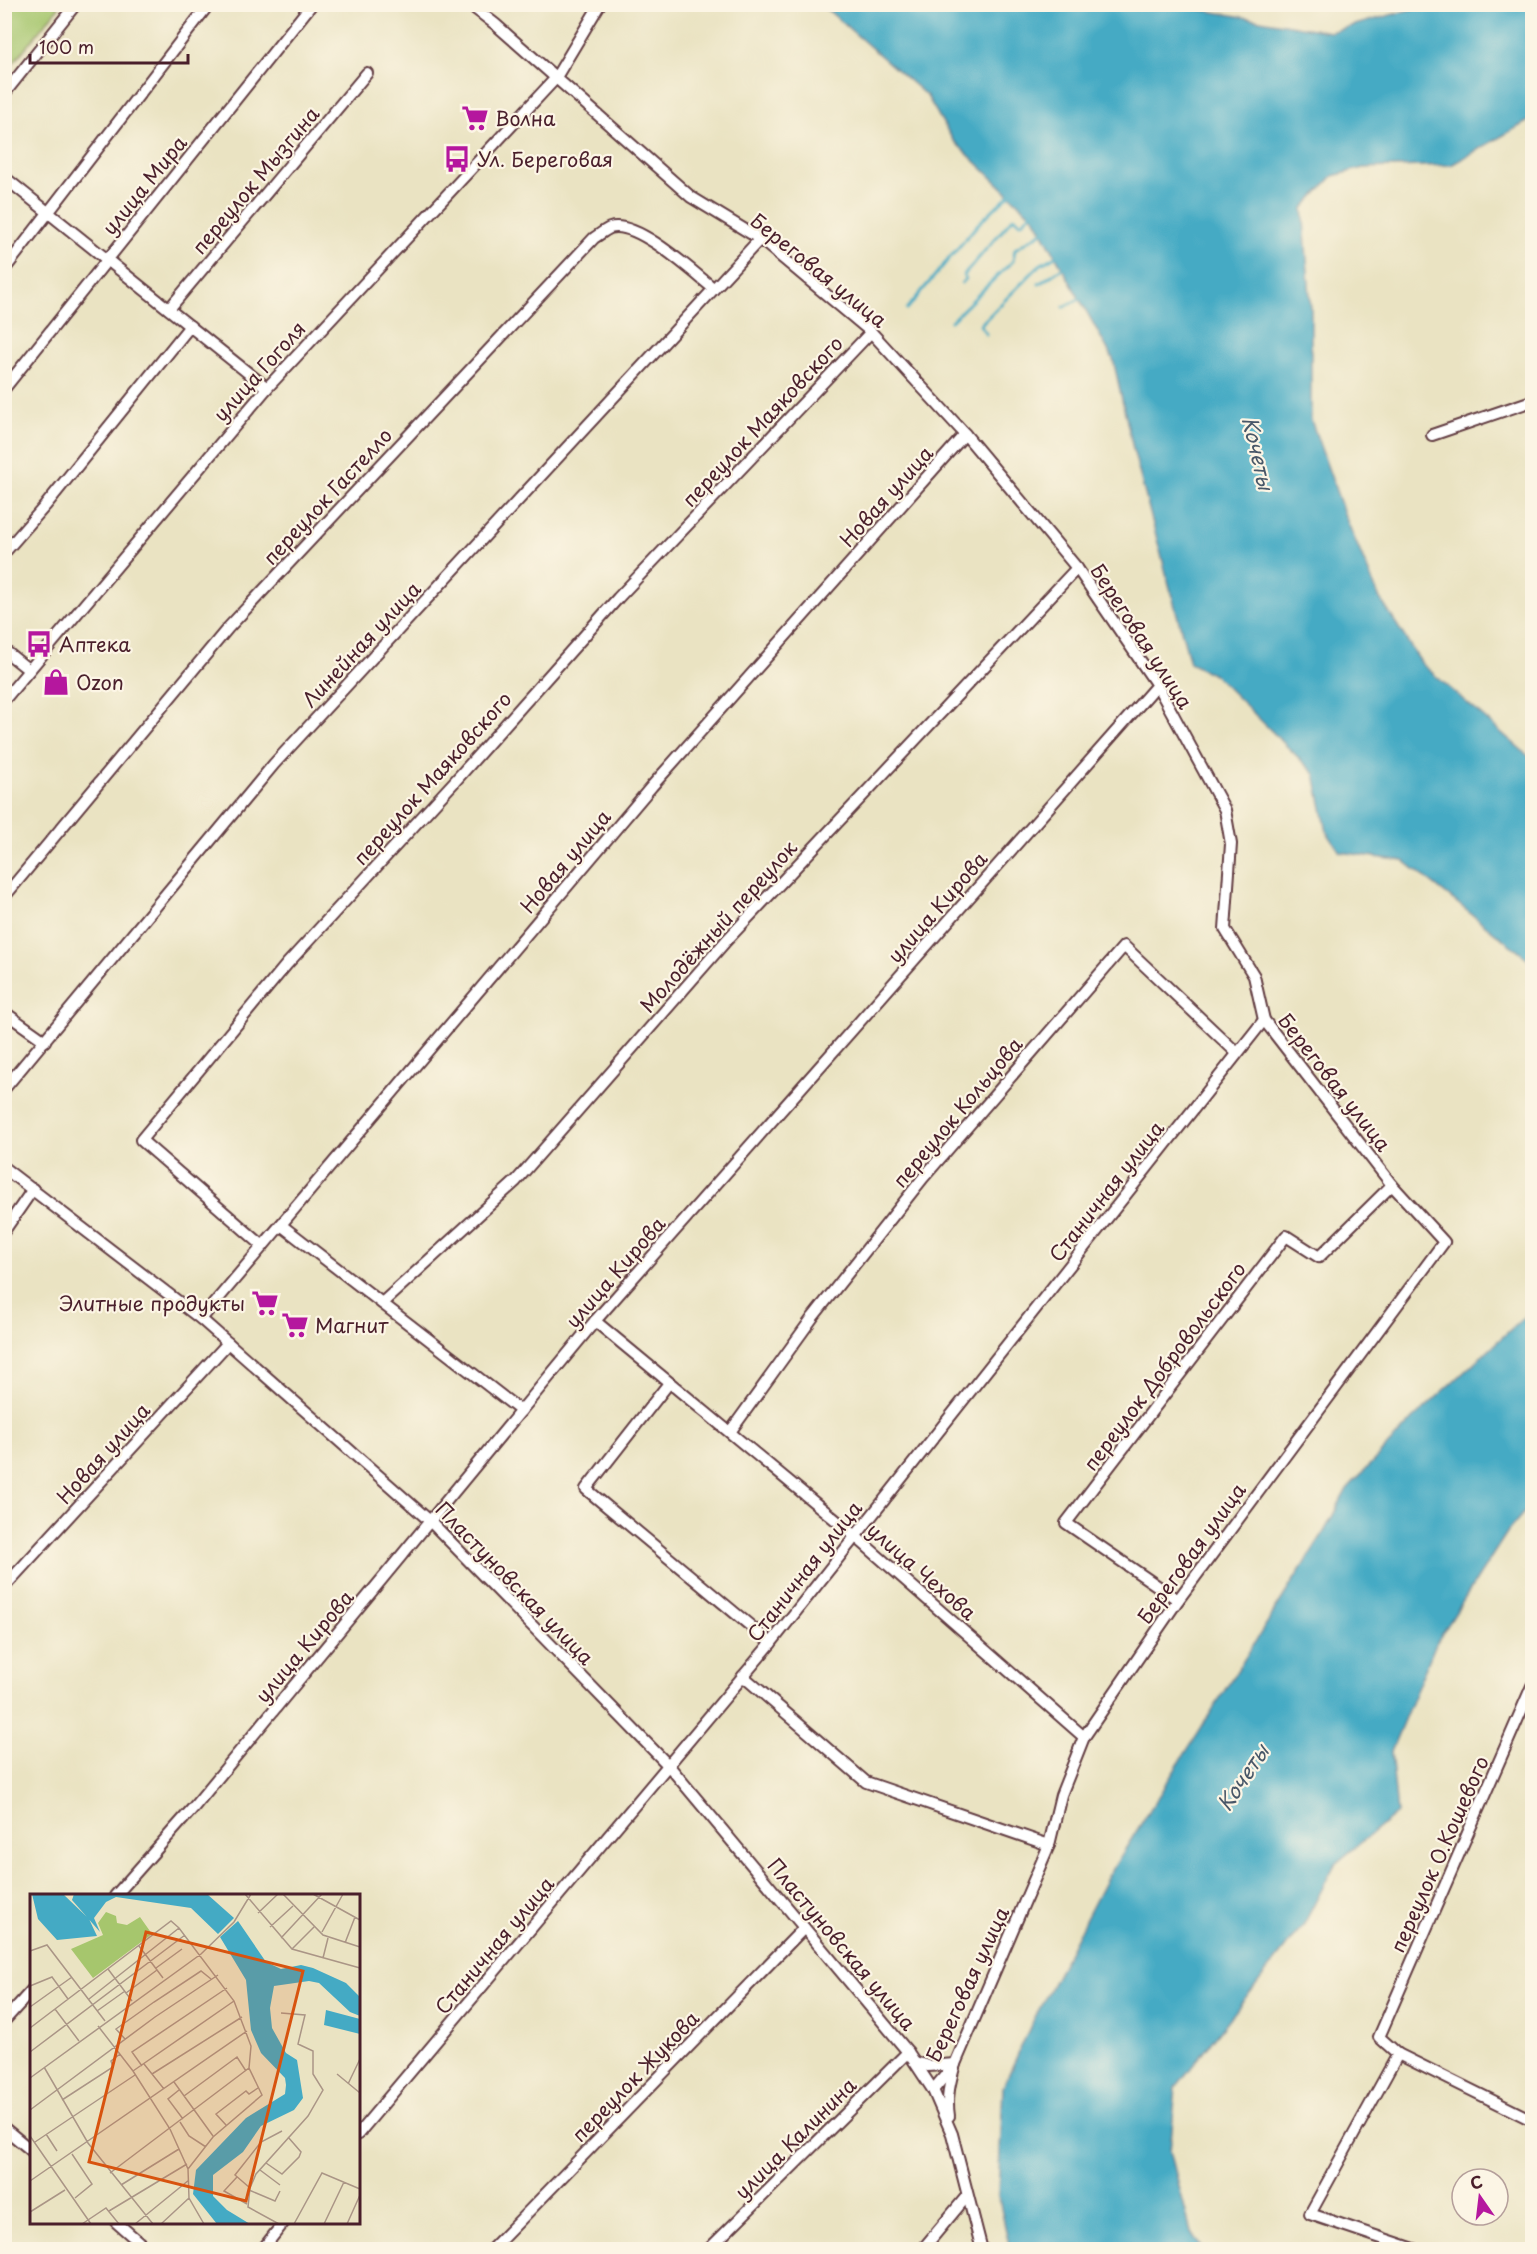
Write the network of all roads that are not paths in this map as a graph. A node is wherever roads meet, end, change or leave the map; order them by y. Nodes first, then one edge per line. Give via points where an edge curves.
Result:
1 (76, 4) edge
2 (209, 4) edge
3 (312, 4) edge
4 (469, 4) edge
5 (600, 4) edge
6 (367, 74) dead end
7 (555, 79) junction
8 (4, 94) edge
9 (4, 177) edge
10 (50, 213) junction
11 (760, 239) junction
12 (107, 261) junction
13 (4, 270) edge
14 (712, 288) junction
15 (169, 309) junction
16 (190, 326) junction
17 (871, 332) junction
18 (267, 388) junction
19 (4, 389) edge
20 (1533, 401) edge
21 (965, 434) junction
22 (1432, 435) dead end
23 (4, 553) edge
24 (1077, 568) junction
25 (4, 650) edge
26 (29, 670) junction
27 (1157, 685) junction
28 (4, 700) edge
29 (4, 897) edge
30 (4, 1012) edge
31 (1264, 1020) junction
32 (45, 1041) junction
33 (1237, 1053) junction
34 (4, 1089) edge
35 (4, 1168) edge
36 (1392, 1185) junction
37 (33, 1189) junction
38 (281, 1225) junction
39 (4, 1231) edge
40 (263, 1246) junction
41 (382, 1302) junction
42 (201, 1319) junction
43 (596, 1321) junction
44 (228, 1343) junction
45 (669, 1383) junction
46 (521, 1411) junction
47 (729, 1432) junction
48 (431, 1522) junction
49 (855, 1536) junction
50 (4, 1587) edge
51 (1178, 1600) junction
52 (771, 1643) junction
53 (743, 1676) junction
54 (1533, 1686) edge
55 (1084, 1737) junction
56 (669, 1766) junction
57 (1049, 1845) junction
58 (118, 1894) edge
59 (804, 1928) junction
60 (30, 1992) edge
61 (4, 2021) edge
62 (1398, 2054) junction
63 (911, 2057) junction
64 (955, 2064) junction
65 (933, 2090) junction
66 (1533, 2120) edge
67 (4, 2128) edge
68 (360, 2132) edge
69 (952, 2134) junction
70 (30, 2149) edge
71 (967, 2196) junction
72 (117, 2224) edge
73 (283, 2224) edge
74 (148, 2250) edge
75 (262, 2250) edge
76 (491, 2250) edge
77 (708, 2250) edge
78 (922, 2250) edge
79 (982, 2250) edge
80 (1417, 2250) edge

1 - 8 street
2 - 10 street
3 - 12 street, улица Мира
4 - 7 street, Береговая улица
5 - 7 street, улица Гоголя
6 - 15 street, переулок Мызгина
7 - 11 street, Береговая улица via 691,197
7 - 18 street, улица Гоголя
9 - 10 street
10 - 12 street
10 - 13 street
11 - 14 street, Линейная улица
11 - 17 street, Береговая улица
12 - 15 street
12 - 19 street, улица Мира
14 - 29 street, переулок Гастелло via 635,230 612,227 594,237 228,628
14 - 32 street, Линейная улица via 274,764
15 - 16 street
16 - 18 street
16 - 23 street
17 - 21 street, Береговая улица
17 - 40 street, переулок Маяковского via 618,598 287,964 141,1140
18 - 26 street, улица Гоголя
20 - 22 street
21 - 24 street, Береговая улица
21 - 38 street, Новая улица via 652,786
24 - 27 street, Береговая улица
24 - 41 street, Молодёжный переулок via 726,941 516,1181
25 - 26 street
26 - 28 street, улица Гоголя
27 - 31 street, Береговая улица via 1225,810 1231,844 1225,929 1254,976
27 - 43 street, улица Кирова
30 - 32 street
31 - 33 street, Станичная улица
31 - 36 street, Береговая улица
32 - 34 street, Линейная улица
33 - 47 street, переулок Кольцова via 1124,946 923,1178 813,1317
33 - 49 street, Станичная улица
35 - 37 street, Пластуновская улица
36 - 51 street, Береговая улица via 1444,1242
36 - 51 street, переулок Добровольского via 1319,1257 1286,1236 1066,1523
37 - 39 street
37 - 42 street, Пластуновская улица
38 - 40 street, Новая улица
38 - 41 street
40 - 42 street, Новая улица
41 - 46 street
42 - 44 street, Пластуновская улица
43 - 45 street, улица Чехова
43 - 46 street, улица Кирова
44 - 48 street, Пластуновская улица
44 - 50 street, Новая улица
45 - 47 street, улица Чехова
45 - 52 street via 586,1489
46 - 48 street, улица Кирова
47 - 49 street, улица Чехова
48 - 56 street, Пластуновская улица
48 - 58 street, улица Кирова
49 - 52 street, Станичная улица
49 - 55 street, улица Чехова
51 - 55 street, Береговая улица
52 - 53 street, Станичная улица
53 - 56 street, Станичная улица
53 - 57 street via 866,1782
54 - 62 street, переулок О.Кошевого via 1379,2037
55 - 57 street, Береговая улица via 1061,1795
56 - 59 street, Пластуновская улица
56 - 68 street, Станичная улица
57 - 64 street, Береговая улица
59 - 63 street, Пластуновская улица
59 - 76 street, переулок Жукова
60 - 61 street
62 - 66 street
62 - 80 street via 1310,2214
63 - 64 street via 928,2066
63 - 65 street, Пластуновская улица
63 - 77 street, улица Калинина
64 - 65 street, Береговая улица
64 - 69 street via 947,2103
65 - 69 street, Береговая улица
67 - 70 street
69 - 71 street, Береговая улица
71 - 78 street
71 - 79 street, Береговая улица
72 - 74 street
73 - 75 street

